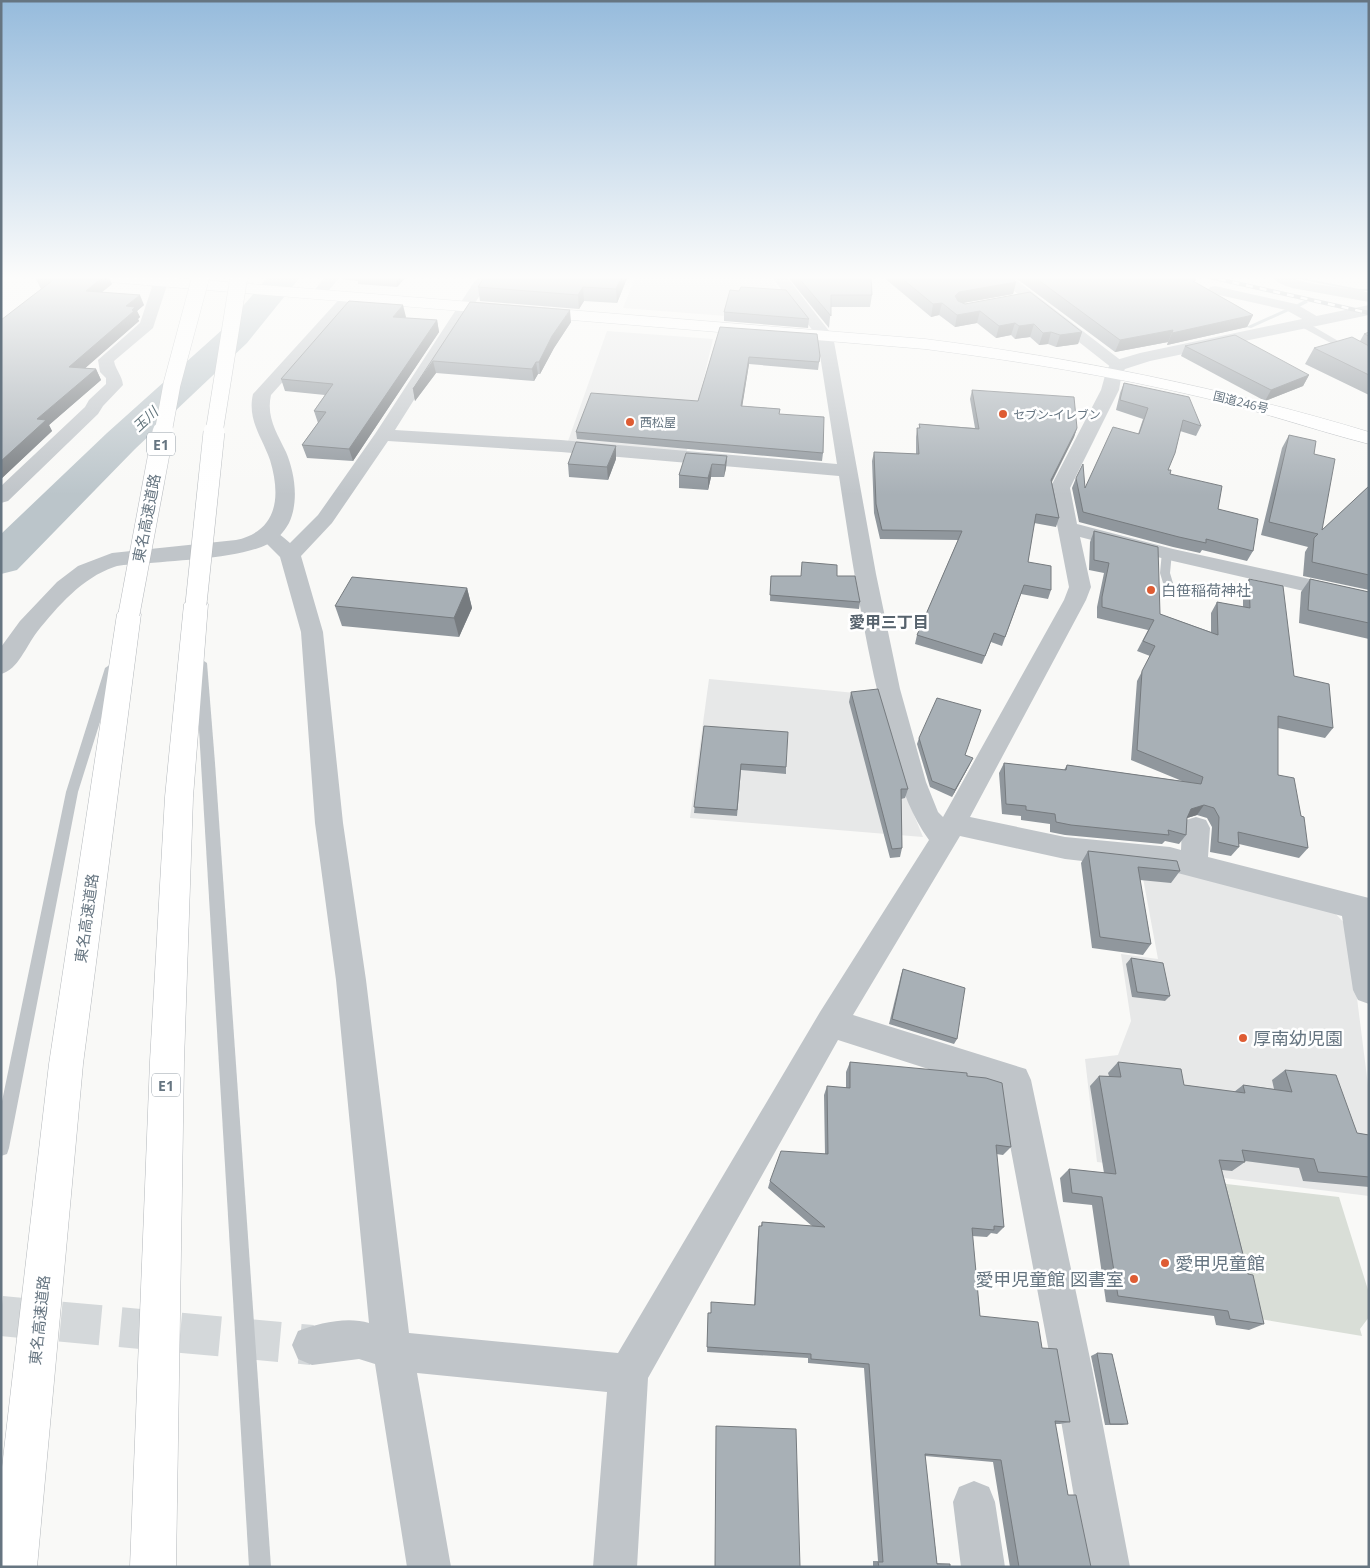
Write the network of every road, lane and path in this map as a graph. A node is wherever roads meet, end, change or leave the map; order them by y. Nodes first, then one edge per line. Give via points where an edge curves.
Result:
1 (119, 349) edge
2 (181, 349) edge
3 (227, 349) edge
4 (303, 349) edge
5 (438, 349) edge
6 (827, 349) edge
7 (961, 349) edge
8 (1093, 349) edge
9 (1195, 349) edge
10 (1349, 349) edge
11 (1369, 362) edge
12 (1116, 368) junction
13 (383, 434) junction
14 (1369, 438) edge
15 (849, 470) junction
16 (1, 497) edge
17 (1069, 528) junction
18 (280, 546) junction
19 (1167, 552) junction
20 (1171, 593) dead end
21 (1369, 599) edge
22 (196, 604) junction
23 (129, 614) junction
24 (1, 666) edge
25 (1196, 828) dead end
26 (948, 830) junction
27 (1194, 864) junction
28 (1362, 909) edge
29 (1369, 990) edge
30 (832, 1023) junction
31 (1, 1148) edge
32 (312, 1346) tunnel mouth
33 (393, 1351) junction
34 (628, 1374) junction
35 (974, 1502) dead end
36 (14, 1567) edge
37 (153, 1567) edge
38 (260, 1567) edge
39 (429, 1567) edge
40 (615, 1567) edge
41 (983, 1567) edge
42 (1108, 1567) edge

1 - 16 street via 106,360 115,385
2 - 23 highway, 東名高速道路 / E1, bridge
3 - 22 highway, E1, bridge via 216,415
4 - 18 street via 262,394 259,403 260,416 285,480
5 - 13 street
6 - 15 street
7 - 12 highway, 国道246号
8 - 12 street
9 - 12 street
10 - 11 lane
12 - 14 highway, 国道246号
12 - 17 street via 1110,390 1060,488
13 - 15 street
13 - 18 street via 325,518
15 - 26 street via 865,574 912,782 927,817
17 - 19 street
17 - 26 street via 1080,587 1075,600
18 - 24 street via 255,543 112,560 86,571 65,587 28,627
18 - 33 street via 312,632 329,823
19 - 20 lane via 1165,574
19 - 21 street
22 - 37 highway, E1 via 179,797 167,1061
22 - 38 lane
23 - 31 lane via 72,792
23 - 36 highway, 東名高速道路 / E1 via 66,1064
25 - 27 street
26 - 27 street via 973,829 1065,848
26 - 30 street
27 - 28 street
28 - 29 street
30 - 34 street
30 - 42 street via 1014,1080
32 - 33 street via 359,1338
33 - 34 street
33 - 39 street
34 - 40 street
35 - 41 street

